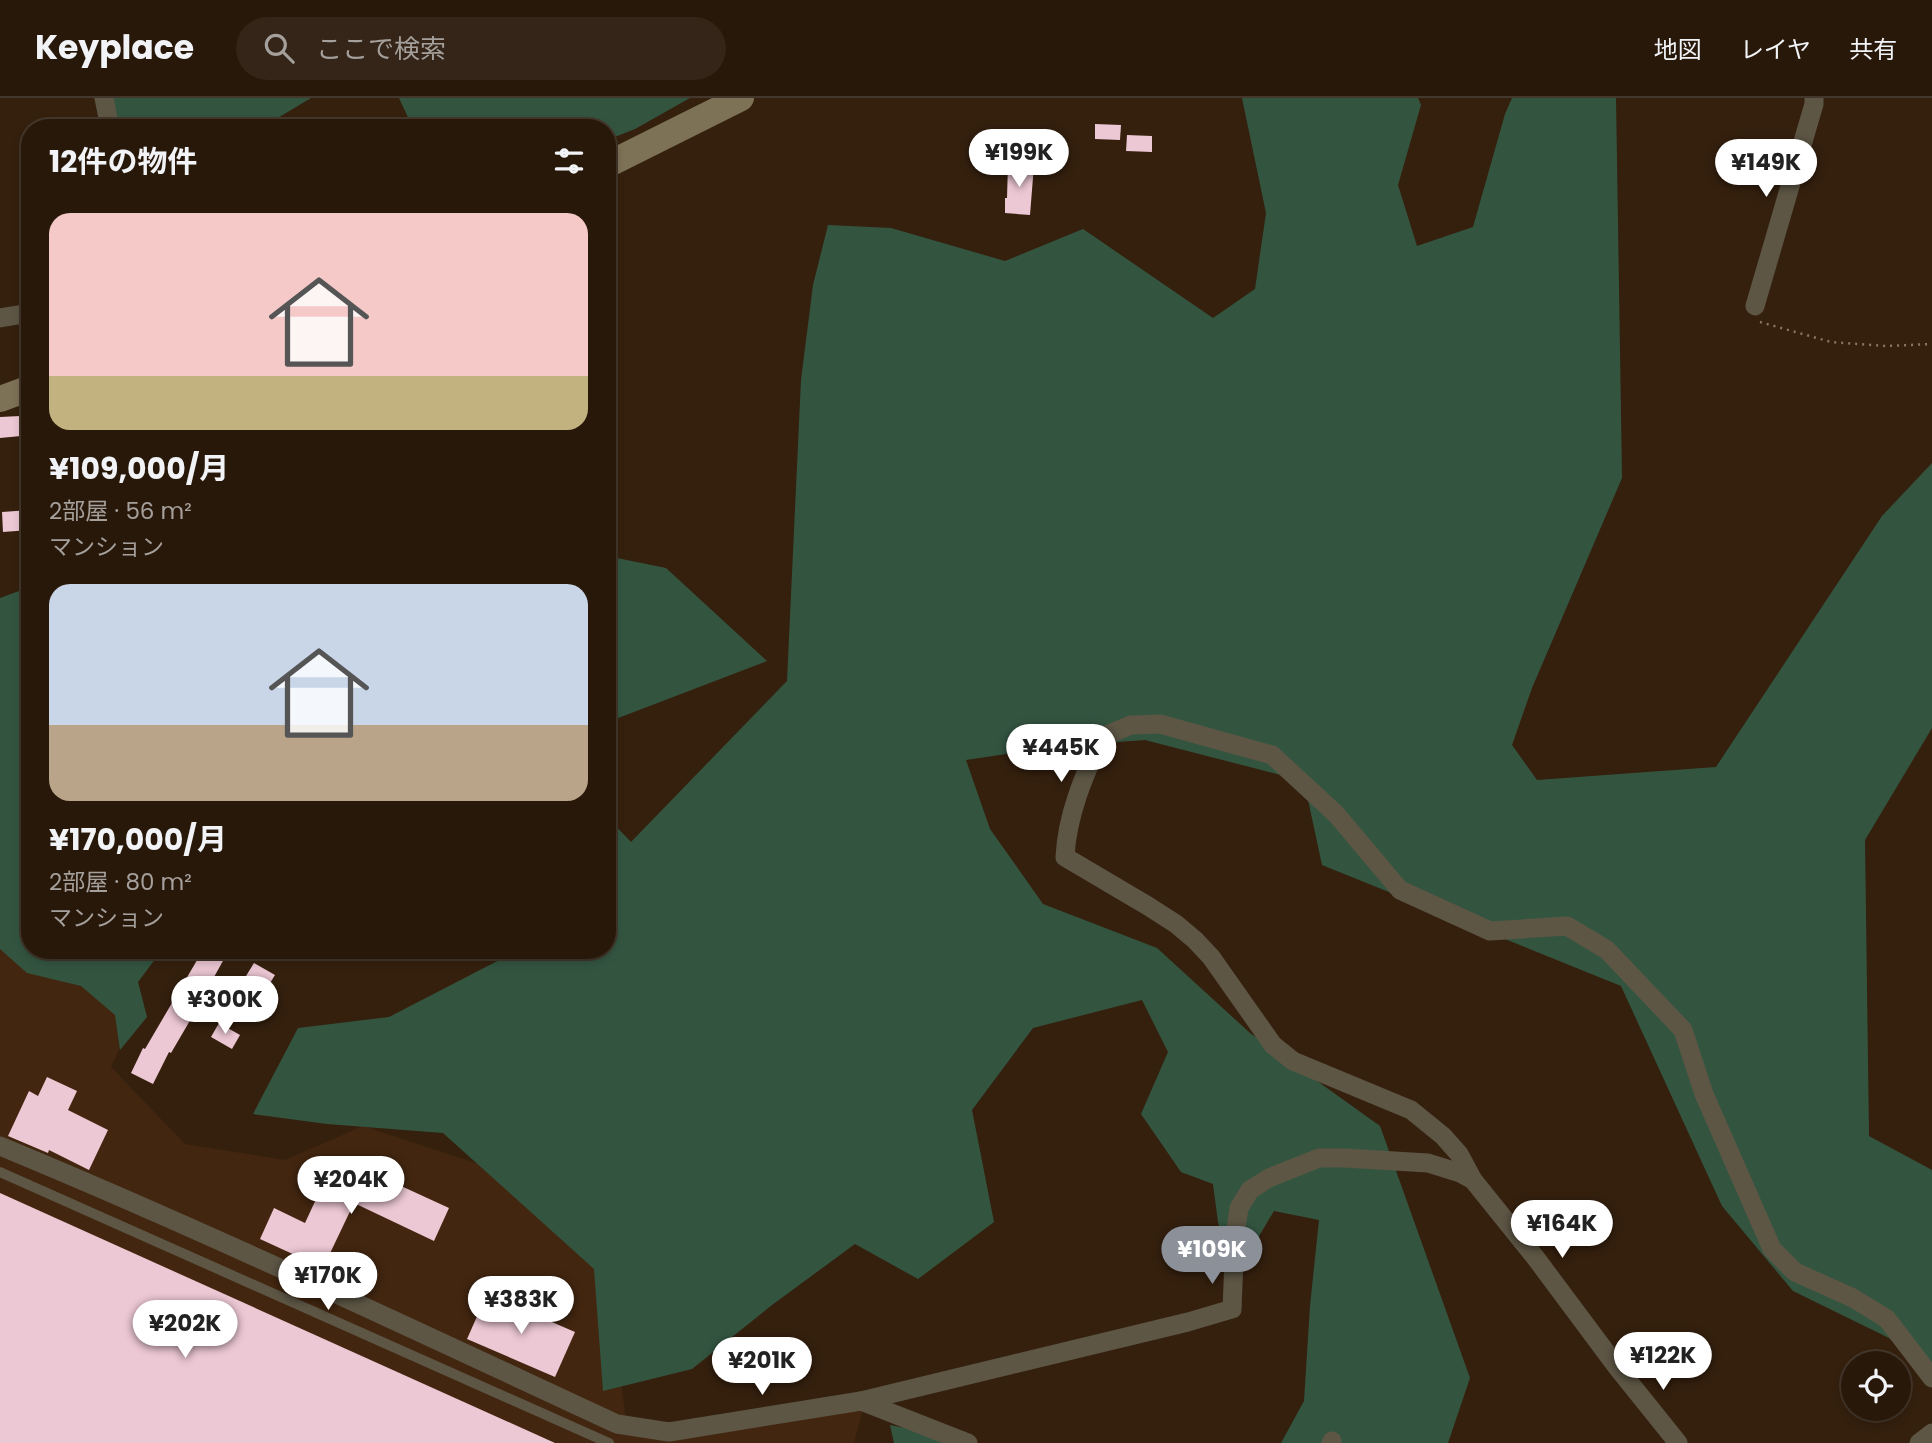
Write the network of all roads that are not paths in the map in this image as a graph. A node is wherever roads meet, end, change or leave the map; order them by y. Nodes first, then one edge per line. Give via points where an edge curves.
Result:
1 (104, 98) edge
2 (741, 98) edge
3 (1814, 98) edge
4 (108, 119) edge
5 (616, 160) edge
6 (1755, 306) road end
7 (21, 314) edge
8 (0, 317) edge
9 (21, 391) edge
10 (0, 399) edge
11 (0, 1146) edge
12 (0, 1172) edge
13 (1474, 1180) junction
14 (1932, 1378) edge
15 (861, 1401) junction
16 (1932, 1433) edge
17 (609, 1443) edge
18 (968, 1443) edge
19 (1678, 1443) edge
20 (1919, 1443) edge

1 - 4 street
2 - 5 main road
3 - 6 street
7 - 8 street
9 - 10 main road
11 - 15 street via 290,1272 617,1423 668,1432
12 - 17 lane
13 - 14 street via 1443,1136 1411,1110 1293,1060 1273,1045 1195,940 1065,857 1073,810 1102,737 1130,725 1160,724 1272,755 1336,814 1400,890 1490,930 1567,926 1606,950 1683,1030 1704,1094 1772,1249 1795,1272 1887,1319
13 - 15 street via 1428,1163 1319,1158 1259,1184 1239,1208 1232,1309
13 - 19 street
15 - 18 street
16 - 20 street

